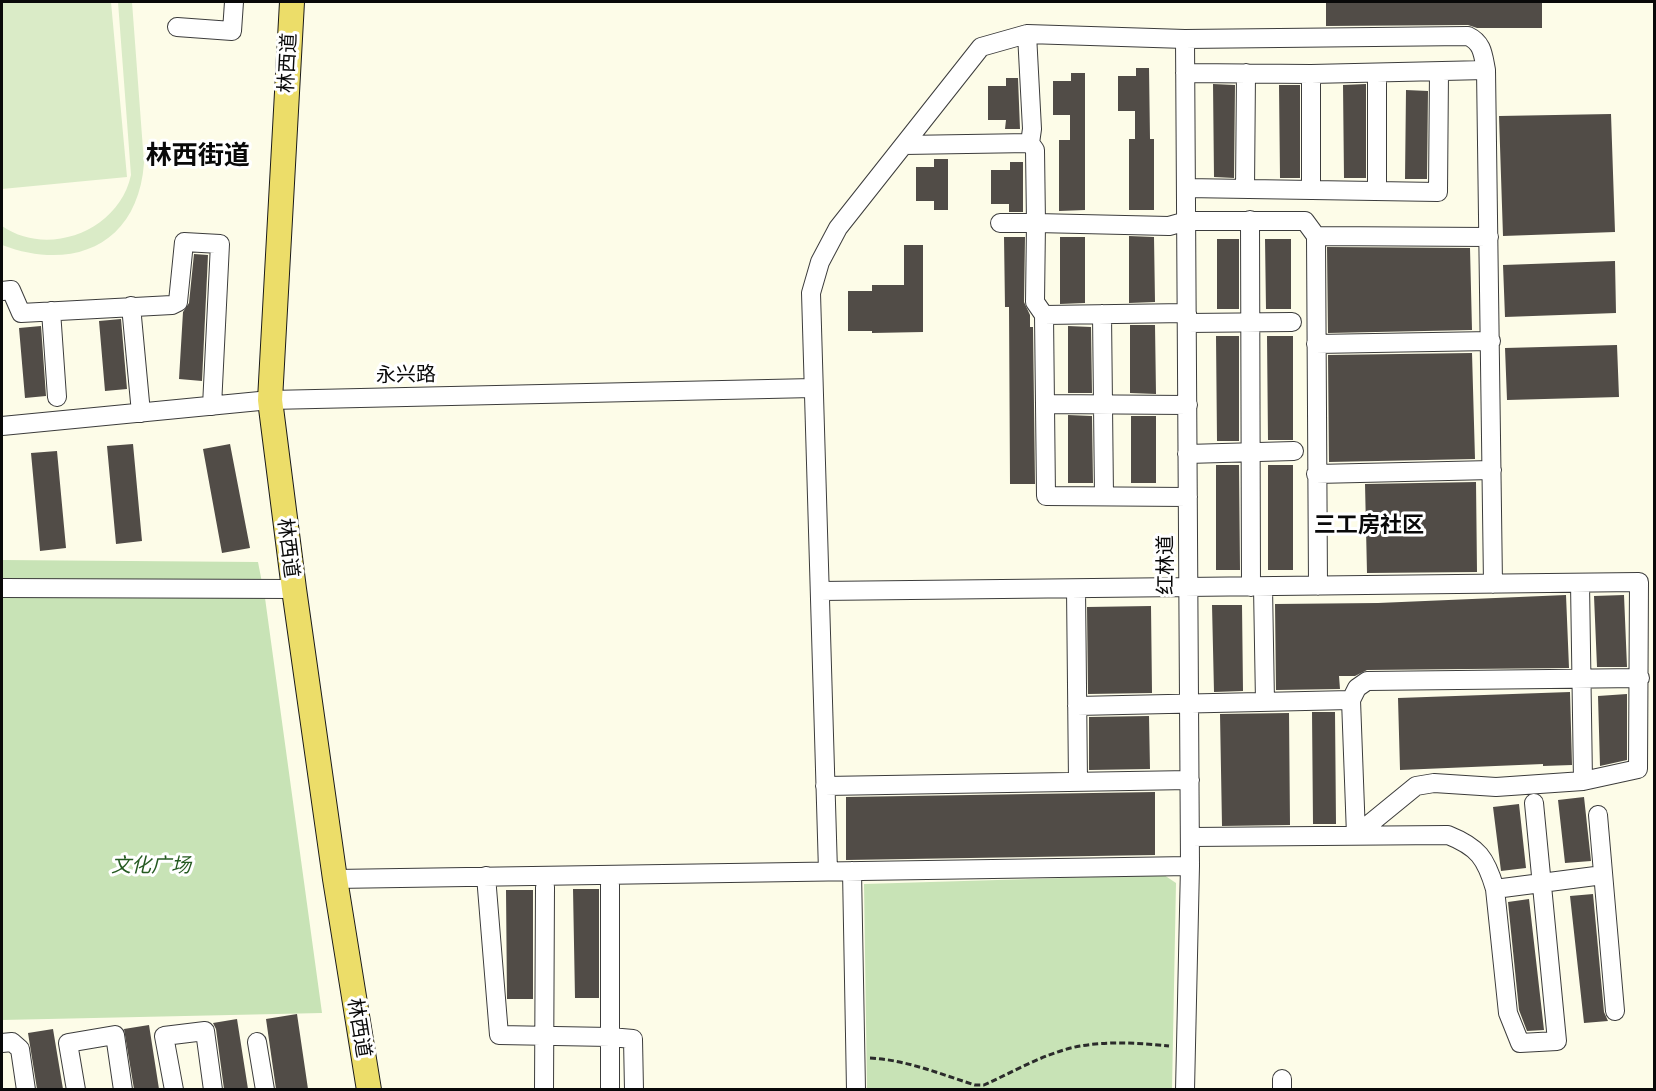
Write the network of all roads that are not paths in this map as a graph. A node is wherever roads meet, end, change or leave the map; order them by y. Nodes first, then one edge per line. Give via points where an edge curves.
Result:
1 (234, 2) edge
2 (292, 2) edge
3 (177, 27) dead end
4 (1027, 34) junction
5 (1185, 39) junction
6 (1486, 70) junction
7 (1439, 72) junction
8 (1185, 73) junction
9 (1377, 73) junction
10 (1246, 74) junction
11 (1311, 74) junction
12 (1030, 142) junction
13 (904, 145) junction
14 (1186, 188) junction
15 (1245, 189) junction
16 (1311, 190) junction
17 (1377, 191) junction
18 (1250, 220) junction
19 (1187, 221) junction
20 (1000, 223) dead end
21 (1036, 223) junction
22 (1316, 236) junction
23 (1490, 237) junction
24 (2, 291) edge
25 (131, 306) junction
26 (51, 311) junction
27 (1102, 314) junction
28 (1044, 315) junction
29 (1187, 318) junction
30 (1250, 322) junction
31 (1292, 322) dead end
32 (1491, 341) junction
33 (1316, 344) junction
34 (813, 388) junction
35 (57, 397) dead end
36 (270, 400) junction
37 (1045, 404) junction
38 (1103, 404) junction
39 (1188, 405) junction
40 (212, 406) junction
41 (141, 413) junction
42 (2, 426) edge
43 (1294, 451) dead end
44 (1251, 452) junction
45 (1187, 454) junction
46 (1492, 470) junction
47 (1316, 474) junction
48 (1104, 496) junction
49 (1188, 497) junction
50 (1580, 583) junction
51 (1493, 584) junction
52 (1318, 586) junction
53 (1188, 587) junction
54 (1257, 587) junction
55 (2, 588) edge
56 (1076, 588) junction
57 (294, 589) junction
58 (820, 591) junction
59 (1640, 678) junction
60 (1582, 679) junction
61 (1351, 700) junction
62 (1265, 702) junction
63 (1189, 704) junction
64 (1077, 706) junction
65 (1190, 780) junction
66 (1583, 781) junction
67 (1078, 782) junction
68 (825, 786) junction
69 (1534, 803) dead end
70 (1598, 815) dead end
71 (1356, 835) junction
72 (1190, 837) junction
73 (1190, 866) junction
74 (852, 871) junction
75 (828, 872) junction
76 (1603, 875) junction
77 (486, 876) junction
78 (335, 879) junction
79 (1541, 883) junction
80 (610, 885) dead end
81 (545, 887) dead end
82 (1495, 889) junction
83 (1615, 1011) dead end
84 (544, 1035) junction
85 (610, 1036) junction
86 (257, 1042) dead end
87 (2, 1043) edge
88 (26, 1089) edge
89 (76, 1089) edge
90 (123, 1089) edge
91 (174, 1089) edge
92 (213, 1089) edge
93 (265, 1089) edge
94 (369, 1089) edge
95 (544, 1089) edge
96 (610, 1089) edge
97 (634, 1089) edge
98 (856, 1089) edge
99 (1185, 1089) edge

1 - 3 street via 232,31
2 - 36 main road, 林西道
4 - 5 street
4 - 12 street
4 - 13 street via 981,47
5 - 6 street via 1468,36 1481,49
5 - 8 street, 红林道
6 - 7 street
6 - 23 street
7 - 9 street
7 - 17 street via 1438,192
8 - 10 street
8 - 14 street, 红林道
9 - 11 street
9 - 17 street
10 - 11 street
10 - 15 street
11 - 16 street
12 - 13 street
12 - 21 street via 1035,150
13 - 34 street via 838,228 820,262 811,293
14 - 15 street
14 - 19 street, 红林道
15 - 16 street
16 - 17 street
18 - 19 street
18 - 22 street via 1305,221
18 - 30 street
19 - 21 street via 1169,226
19 - 29 street, 红林道
20 - 21 street
21 - 28 street via 1035,302
22 - 23 street
22 - 33 street
23 - 32 street
24 - 26 street via 11,290 21,313
25 - 26 street
25 - 40 street via 178,302 184,242 220,244
25 - 41 street
26 - 35 street
27 - 28 street
27 - 29 street
27 - 38 street
28 - 37 street
29 - 30 street
29 - 39 street, 红林道
30 - 31 street
30 - 44 street
32 - 33 street
32 - 46 street
33 - 47 street
34 - 36 street, 永兴路
34 - 58 street
36 - 40 street, 永兴路
36 - 57 main road, 林西道
37 - 38 street
37 - 48 street via 1046,496
38 - 39 street
38 - 48 street
39 - 45 street, 红林道
40 - 41 street, 永兴路
41 - 42 street, 永兴路
43 - 44 street
44 - 45 street
44 - 54 street
45 - 49 street, 红林道
46 - 47 street
46 - 51 street
47 - 52 street
48 - 49 street
49 - 53 street, 红林道
50 - 51 street
50 - 59 street via 1639,582
50 - 60 street
51 - 52 street
52 - 54 street
53 - 54 street
53 - 56 street
53 - 63 street, 红林道
54 - 62 street
55 - 57 street
56 - 58 street
56 - 64 street
57 - 78 main road, 林西道
58 - 68 street
59 - 60 street
59 - 66 street via 1638,769
60 - 61 street via 1367,681 1357,687
60 - 66 street
61 - 62 street
61 - 71 street
62 - 63 street
63 - 64 street
63 - 65 street, 红林道
64 - 67 street
65 - 67 street
65 - 72 street, 红林道
66 - 71 street via 1496,787 1434,783 1416,786
67 - 68 street
68 - 75 street
69 - 79 street
70 - 76 street
71 - 72 street
71 - 82 street via 1448,836 1470,844 1484,861
72 - 73 street, 红林道
73 - 74 street
73 - 99 street, 红林道
74 - 75 street
74 - 98 street
75 - 77 street
76 - 79 street
76 - 83 street
77 - 78 street
77 - 84 street via 499,1035
78 - 94 main road, 林西道
79 - 82 street
79 - 82 street via 1557,1041 1520,1043 1508,1013
80 - 85 street
81 - 84 street
84 - 85 street
84 - 95 street
85 - 96 street
85 - 97 street via 633,1039
86 - 93 street
87 - 88 street via 12,1042 20,1049
89 - 90 street via 68,1043 115,1035
91 - 92 street via 164,1036 205,1031

